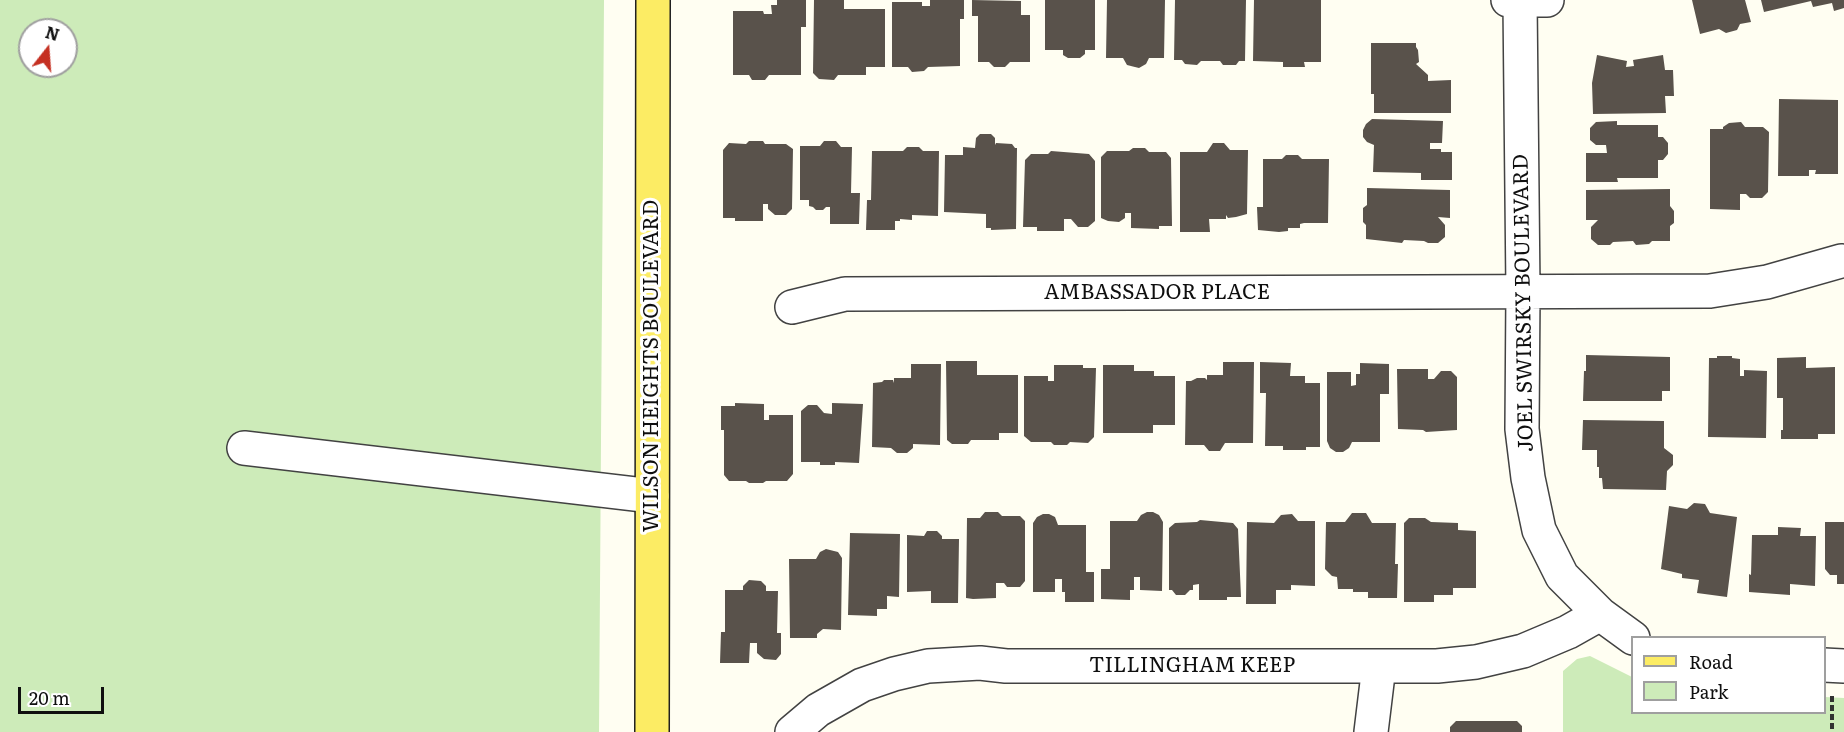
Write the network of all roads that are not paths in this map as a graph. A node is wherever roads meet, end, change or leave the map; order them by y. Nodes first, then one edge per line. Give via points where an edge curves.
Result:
1 (653, 0) edge
2 (1508, 0) edge
3 (1547, 0) edge
4 (1520, 1) edge
5 (1841, 261) dead end
6 (1523, 291) junction
7 (792, 308) dead end
8 (244, 448) dead end
9 (652, 496) junction
10 (1600, 614) junction
11 (1631, 637) edge
12 (1826, 665) edge
13 (1380, 666) junction
14 (1844, 666) edge
15 (652, 732) edge
16 (792, 732) edge
17 (1371, 732) edge

1 - 9 main road, WILSON HEIGHTS BOULEVARD
2 - 4 street
3 - 4 street
4 - 6 street, JOEL SWIRSKY BOULEVARD
5 - 6 street, AMBASSADOR PLACE via 1767,282 1710,291
6 - 7 street, AMBASSADOR PLACE via 845,294
6 - 10 street, JOEL SWIRSKY BOULEVARD via 1522,429 1527,478 1539,530 1562,576
8 - 9 street
9 - 15 main road, WILSON HEIGHTS BOULEVARD
10 - 11 street, JOEL SWIRSKY BOULEVARD
10 - 13 street, TILLINGHAM KEEP via 1523,651 1476,662
12 - 14 street
13 - 16 street, TILLINGHAM KEEP via 928,666 862,686 818,710
13 - 17 street

